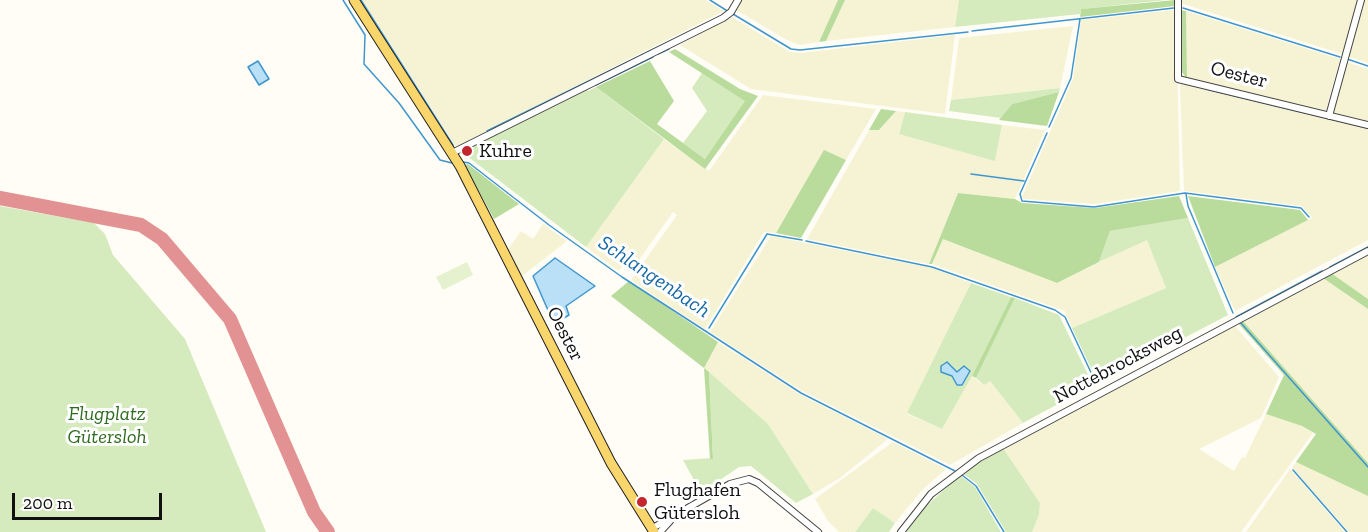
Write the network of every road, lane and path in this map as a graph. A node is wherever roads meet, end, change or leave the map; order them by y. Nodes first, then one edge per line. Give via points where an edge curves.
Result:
1 (354, 0) edge
2 (1178, 0) edge
3 (1361, 0) edge
4 (737, 3) edge
5 (1329, 116) junction
6 (1368, 125) edge
7 (456, 160) junction
8 (1368, 250) edge
9 (655, 531) edge
10 (818, 532) edge
11 (901, 532) edge

1 - 7 main road, Oester
2 - 5 street, Oester via 1178,79
3 - 5 street
4 - 7 street via 723,18
5 - 6 street, Oester
7 - 9 main road, Oester via 611,463
8 - 11 street, Nottebrocksweg via 961,470 931,494
9 - 10 street via 730,484 749,479

